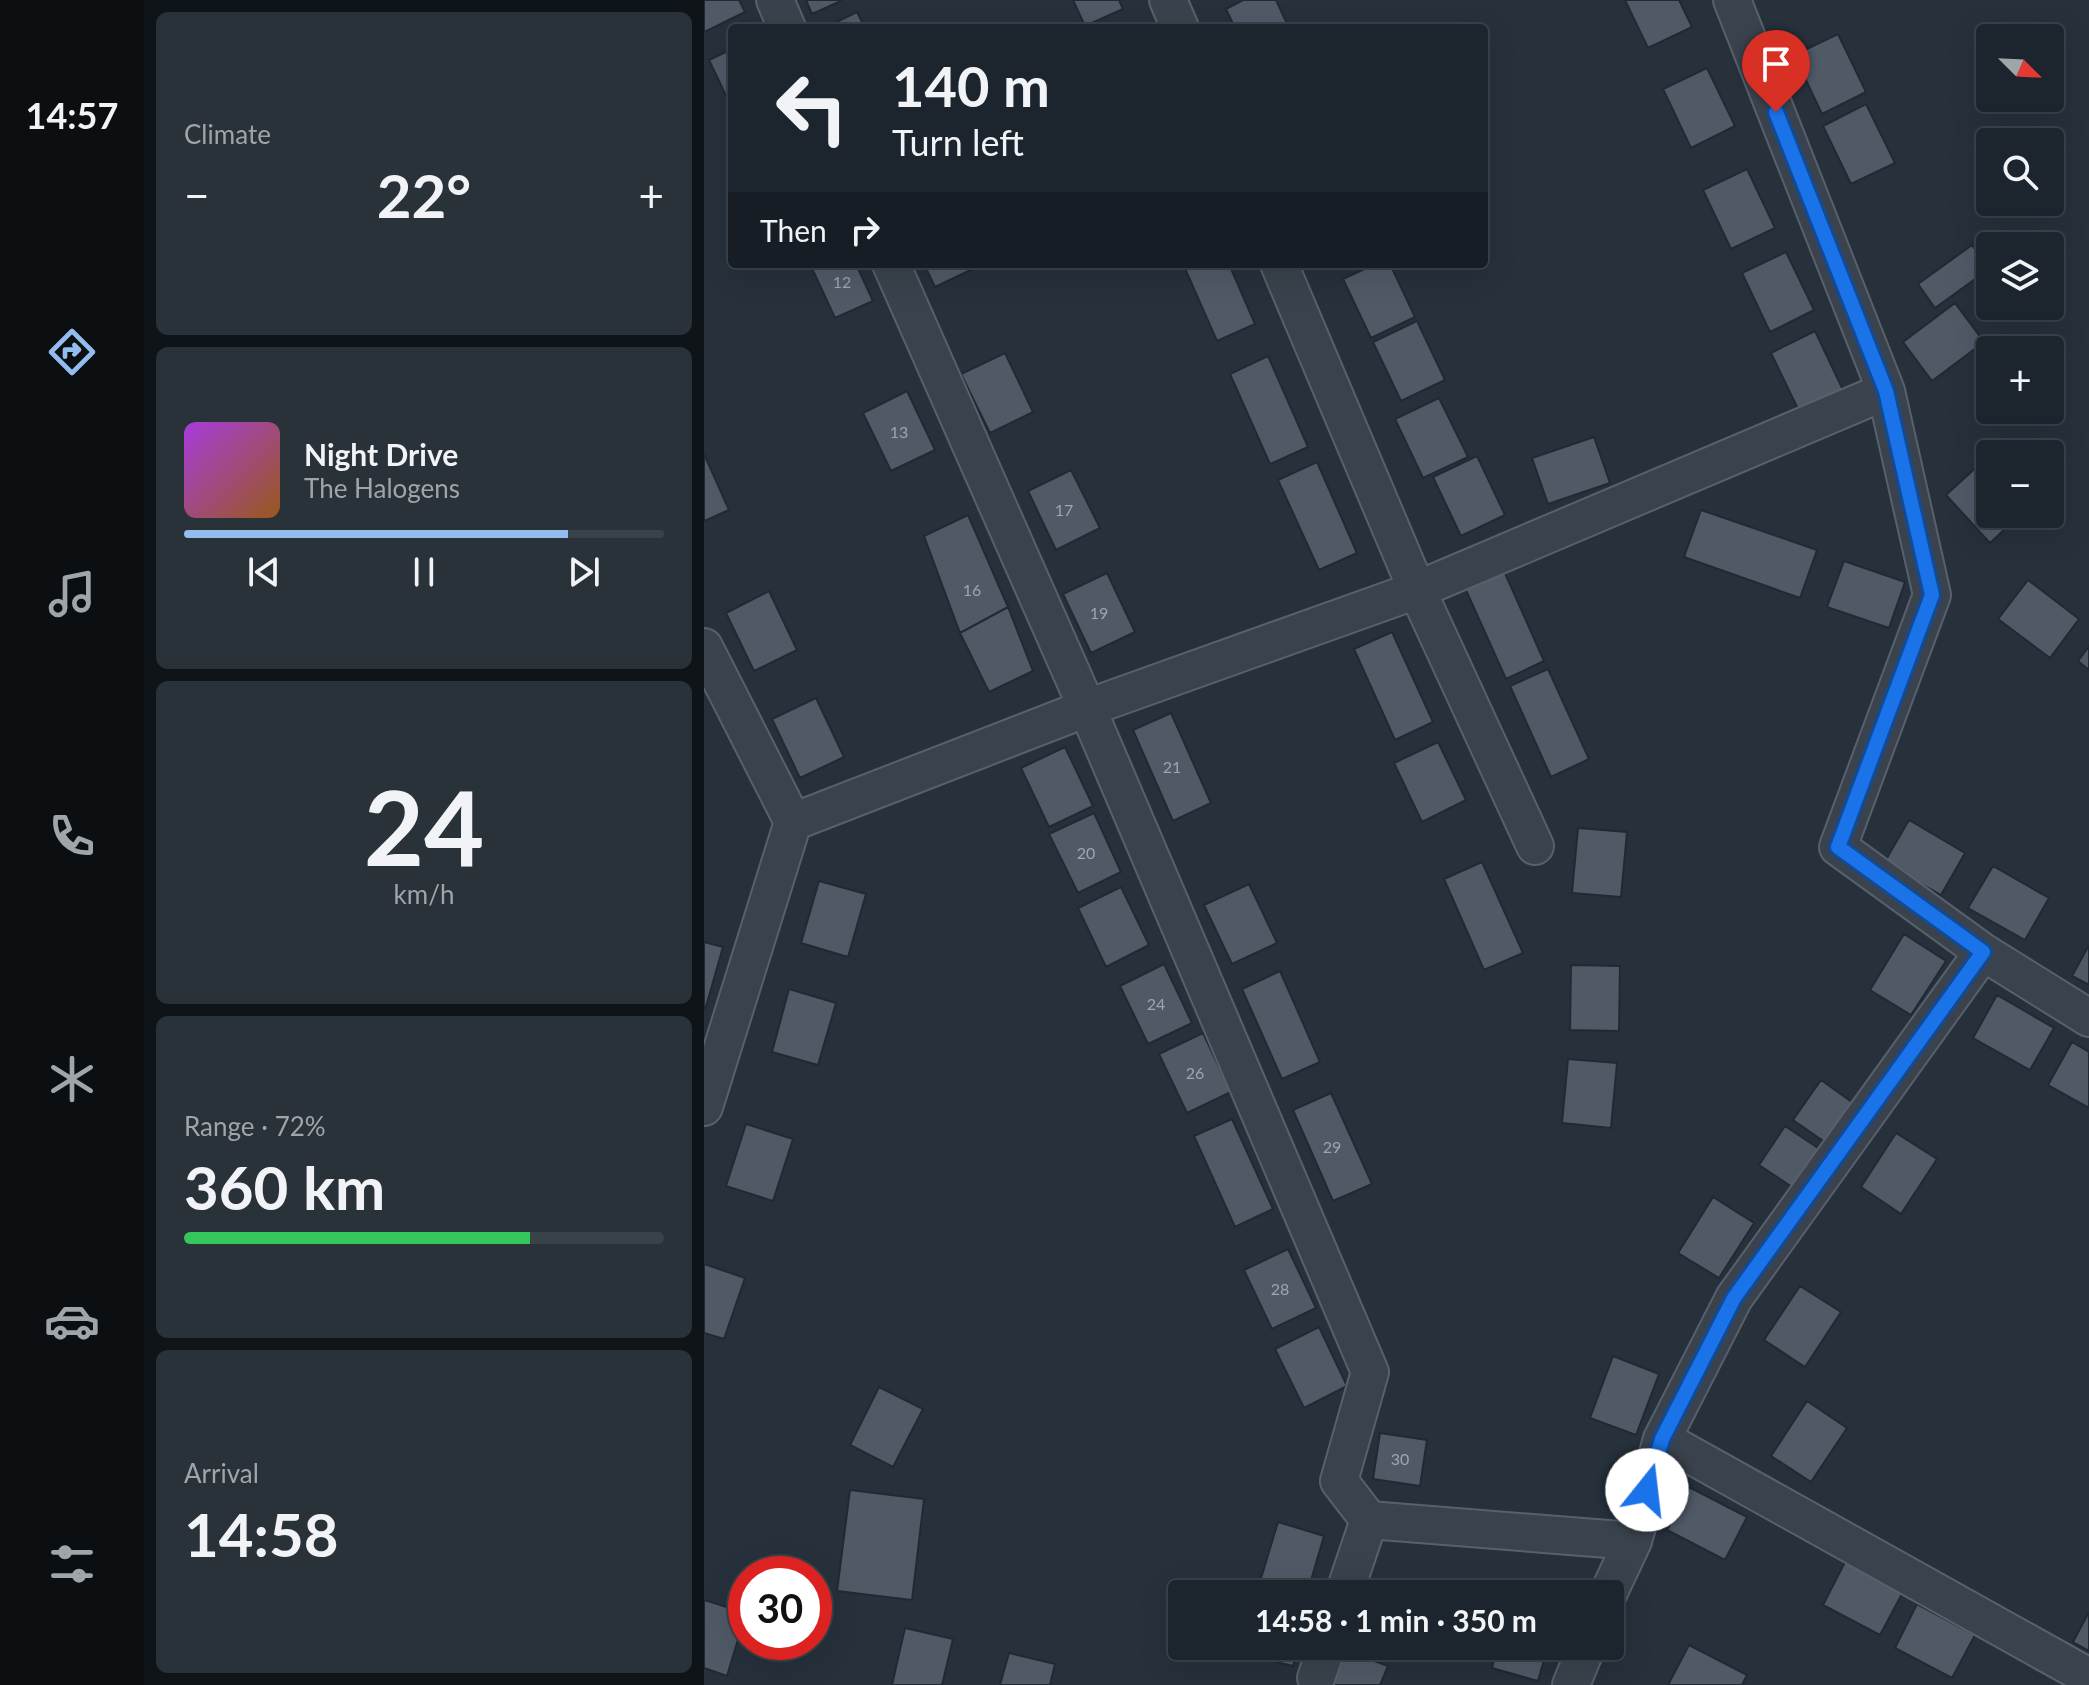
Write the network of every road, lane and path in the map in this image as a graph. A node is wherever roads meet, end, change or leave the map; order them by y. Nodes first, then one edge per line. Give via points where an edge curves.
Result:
1 (775, 0) edge
2 (1168, 0) edge
3 (1732, 0) edge
4 (785, 24) edge
5 (1178, 24) edge
6 (893, 268) edge
7 (1281, 268) edge
8 (1886, 391) junction
9 (1417, 590) junction
10 (704, 647) edge
11 (1087, 708) junction
12 (793, 822) junction
13 (1535, 846) dead end
14 (1983, 952) junction
15 (2089, 1018) edge
16 (704, 1107) edge
17 (1662, 1439) junction
18 (1369, 1520) junction
19 (1633, 1541) junction
20 (1349, 1580) edge
21 (1615, 1580) edge
22 (1581, 1660) edge
23 (2089, 1677) edge
24 (1571, 1685) edge

1 - 4 street
2 - 5 street
3 - 8 street
6 - 11 street
7 - 9 street
8 - 9 street
8 - 14 street via 1932,595 1838,847
9 - 11 street
9 - 13 street
10 - 12 street
11 - 12 street
11 - 18 street via 1370,1372 1339,1481
12 - 16 street
14 - 15 street
14 - 17 street via 1734,1298
17 - 19 street
17 - 23 street
18 - 19 street
18 - 20 street
19 - 21 street
22 - 24 street

